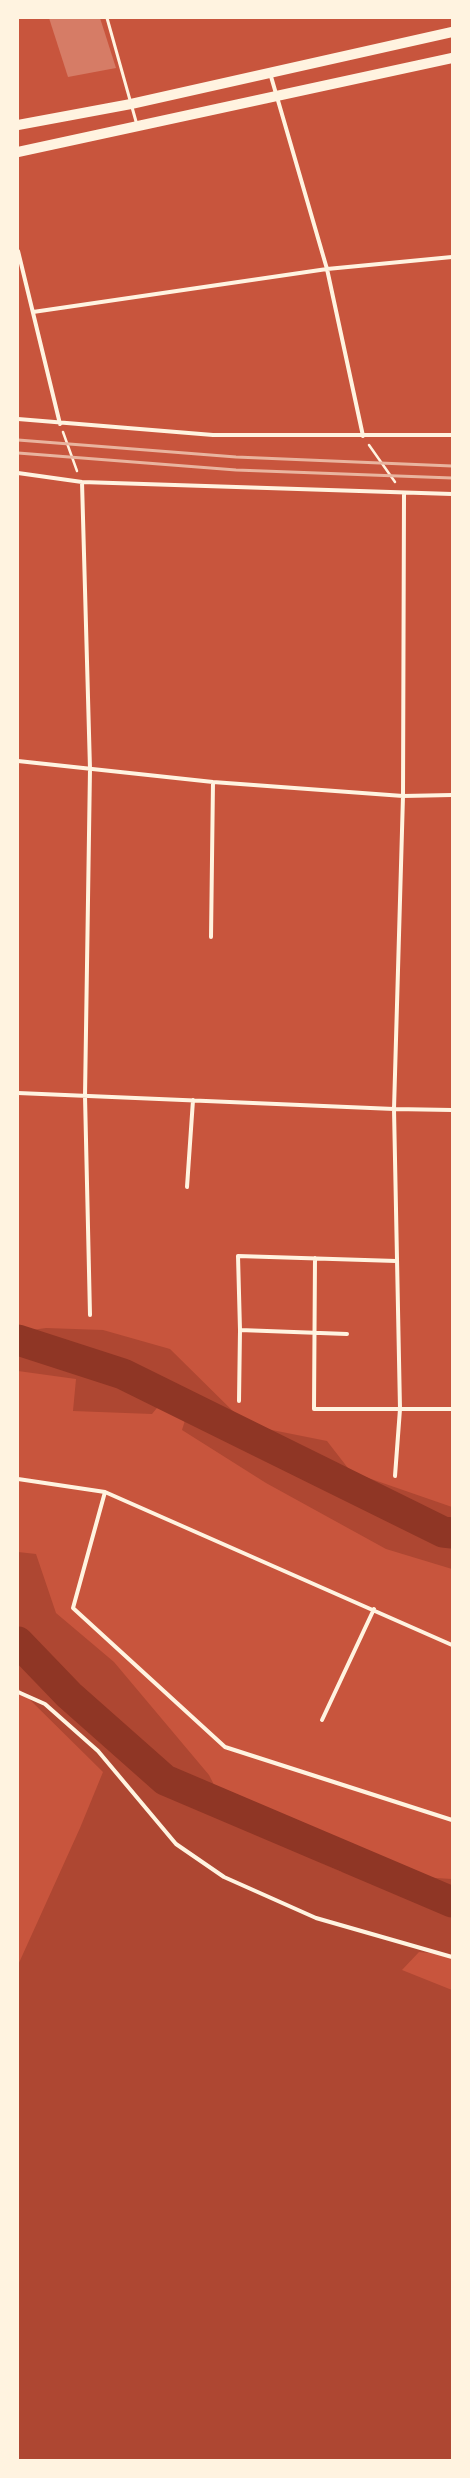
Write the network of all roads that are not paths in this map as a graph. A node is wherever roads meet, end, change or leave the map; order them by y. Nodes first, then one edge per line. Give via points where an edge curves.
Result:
1 (107, 18) edge
2 (452, 32) edge
3 (452, 58) edge
4 (269, 72) junction
5 (276, 97) junction
6 (131, 104) junction
7 (18, 125) edge
8 (137, 127) junction
9 (18, 152) edge
10 (18, 251) edge
11 (452, 257) edge
12 (327, 269) junction
13 (33, 312) junction
14 (18, 419) edge
15 (60, 424) junction
16 (452, 435) edge
17 (363, 436) junction
18 (18, 473) edge
19 (82, 482) junction
20 (404, 494) junction
21 (452, 494) edge
22 (18, 762) edge
23 (90, 769) junction
24 (213, 782) junction
25 (452, 795) edge
26 (403, 796) junction
27 (211, 937) dead end
28 (18, 1093) edge
29 (85, 1096) junction
30 (193, 1100) junction
31 (394, 1110) junction
32 (452, 1110) edge
33 (187, 1187) dead end
34 (315, 1258) junction
35 (396, 1261) junction
36 (90, 1315) dead end
37 (240, 1330) junction
38 (315, 1333) junction
39 (347, 1334) dead end
40 (239, 1401) dead end
41 (400, 1409) junction
42 (452, 1409) edge
43 (395, 1476) dead end
44 (18, 1479) edge
45 (105, 1492) junction
46 (374, 1609) junction
47 (452, 1645) edge
48 (18, 1692) edge
49 (322, 1720) dead end
50 (452, 1820) edge
51 (452, 1957) edge

1 - 6 lane
2 - 4 main road
3 - 5 main road
4 - 5 street
4 - 6 main road
5 - 8 main road
5 - 12 street
6 - 7 main road
6 - 8 lane
8 - 9 main road
10 - 13 street
11 - 12 street
12 - 13 street
12 - 17 street
13 - 15 street
14 - 15 street
15 - 17 street via 213,434
16 - 17 street
18 - 19 street
19 - 20 street
19 - 23 street
20 - 21 street
20 - 26 street
22 - 23 street
23 - 24 street
23 - 29 street
24 - 26 street
24 - 27 street
25 - 26 street
26 - 31 street
28 - 29 street
29 - 30 street
29 - 36 street
30 - 31 street
30 - 33 street
31 - 32 street
31 - 35 street
34 - 35 street
34 - 37 street via 238,1256
34 - 38 street
35 - 41 street
37 - 38 street
37 - 40 street
38 - 39 street
38 - 41 street via 314,1409
41 - 42 street
41 - 43 street
44 - 45 street
45 - 46 street
45 - 50 street via 73,1608 225,1747
46 - 47 street
46 - 49 street
48 - 51 street via 45,1704 98,1751 176,1844 224,1877 316,1918

